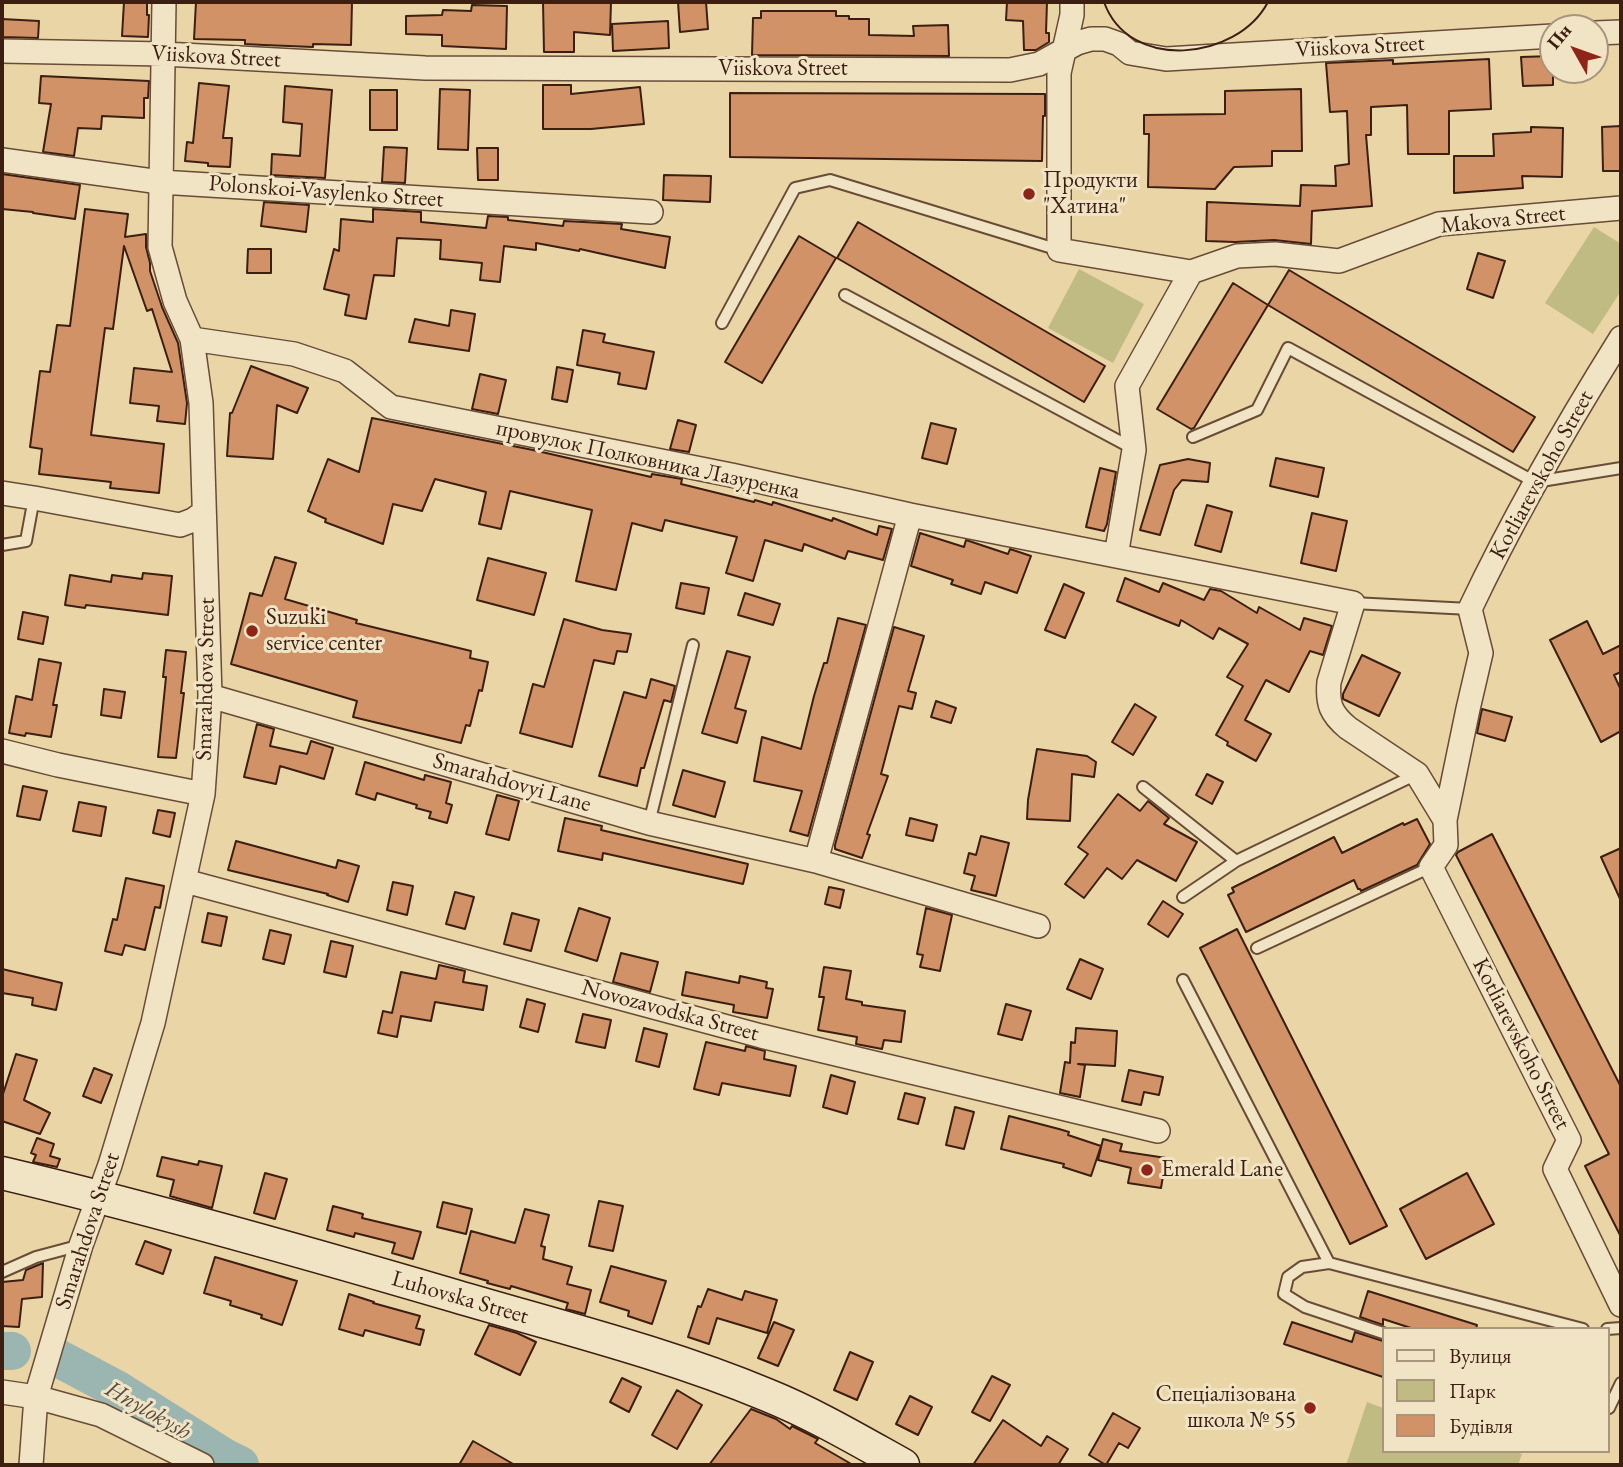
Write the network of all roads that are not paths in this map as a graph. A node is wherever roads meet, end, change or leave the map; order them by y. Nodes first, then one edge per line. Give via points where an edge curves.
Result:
1 (164, 2) edge
2 (1072, 2) edge
3 (1539, 37) edge
4 (1064, 50) junction
5 (2, 51) edge
6 (164, 54) junction
7 (2, 160) edge
8 (160, 182) junction
9 (1621, 208) edge
10 (651, 212) dead end
11 (1059, 250) junction
12 (1191, 272) junction
13 (845, 295) dead end
14 (722, 323) dead end
15 (1621, 338) edge
16 (192, 339) junction
17 (1193, 437) dead end
18 (1135, 450) junction
19 (1621, 468) edge
20 (1535, 482) junction
21 (2, 494) edge
22 (34, 498) junction
23 (204, 512) junction
24 (910, 515) junction
25 (2, 545) edge
26 (1116, 556) junction
27 (1353, 603) junction
28 (1470, 609) junction
29 (693, 645) dead end
30 (210, 695) junction
31 (2, 751) edge
32 (1417, 774) junction
33 (1143, 787) dead end
34 (203, 794) junction
35 (1445, 820) junction
36 (649, 823) junction
37 (1236, 861) junction
38 (816, 862) junction
39 (1431, 867) junction
40 (185, 881) junction
41 (1183, 897) dead end
42 (1038, 926) dead end
43 (1257, 948) dead end
44 (1183, 980) dead end
45 (1158, 1131) dead end
46 (2, 1172) edge
47 (99, 1195) junction
48 (81, 1245) junction
49 (1329, 1263) junction
50 (2, 1272) edge
51 (1621, 1305) edge
52 (1575, 1327) edge
53 (1382, 1333) edge
54 (1621, 1383) edge
55 (2, 1392) edge
56 (36, 1397) junction
57 (1609, 1408) edge
58 (31, 1465) edge
59 (201, 1465) edge
60 (903, 1465) edge

1 - 6 street, Smarahdova Street
2 - 4 street
3 - 4 street, Viiskova Street via 1166,59 1130,53 1105,39 1091,39
4 - 6 street, Viiskova Street via 1039,64 1010,70 425,68
4 - 11 street via 1059,73
5 - 6 street, Viiskova Street
6 - 8 street, Smarahdova Street
7 - 8 street, Polonskoi-Vasylenko Street
8 - 10 street, Polonskoi-Vasylenko Street
8 - 16 street, Smarahdova Street via 160,247
9 - 12 street, Makova Street via 1440,225 1339,261 1275,254 1237,256
11 - 12 street, Makova Street
11 - 14 lane via 830,180 795,188
12 - 18 street via 1127,386
13 - 18 lane
15 - 20 street, Kotliarevskoho Street
16 - 23 street, Smarahdova Street via 201,403
16 - 24 street, провулок Полковника Лазуренка via 294,354 345,371 391,407
17 - 20 lane via 1257,410 1289,348
18 - 26 street
19 - 20 lane
20 - 28 street, Kotliarevskoho Street
21 - 22 street
22 - 23 street via 180,525
22 - 25 lane via 26,541
23 - 30 street, Smarahdova Street
24 - 26 street, провулок Полковника Лазуренка
24 - 38 street
26 - 27 street, провулок Полковника Лазуренка
27 - 28 lane
27 - 32 street via 1329,682 1331,708 1348,727
28 - 35 street via 1481,653
29 - 36 lane
30 - 34 street, Smarahdova Street
30 - 36 street, Smarahdovyi Lane
31 - 34 street
32 - 35 street
32 - 37 lane
33 - 37 lane
34 - 40 street, Smarahdova Street
35 - 39 street via 1446,845
36 - 38 street, Smarahdovyi Lane
37 - 41 lane
38 - 42 street, Smarahdovyi Lane
39 - 43 lane
39 - 51 street, Kotliarevskoho Street via 1569,1140 1555,1169
40 - 45 street, Novozavodska Street via 761,1036
40 - 47 street, Smarahdova Street via 153,1023
44 - 49 lane
46 - 47 street, Luhovska Street
47 - 48 street, Smarahdova Street
47 - 60 street, Luhovska Street via 680,1362 825,1421
48 - 50 lane
48 - 56 street, Smarahdova Street
49 - 52 lane
49 - 53 lane via 1302,1267 1288,1277 1284,1294 1305,1307
54 - 57 lane
55 - 56 street
56 - 58 street, Smarahdova Street
56 - 59 street via 101,1415

